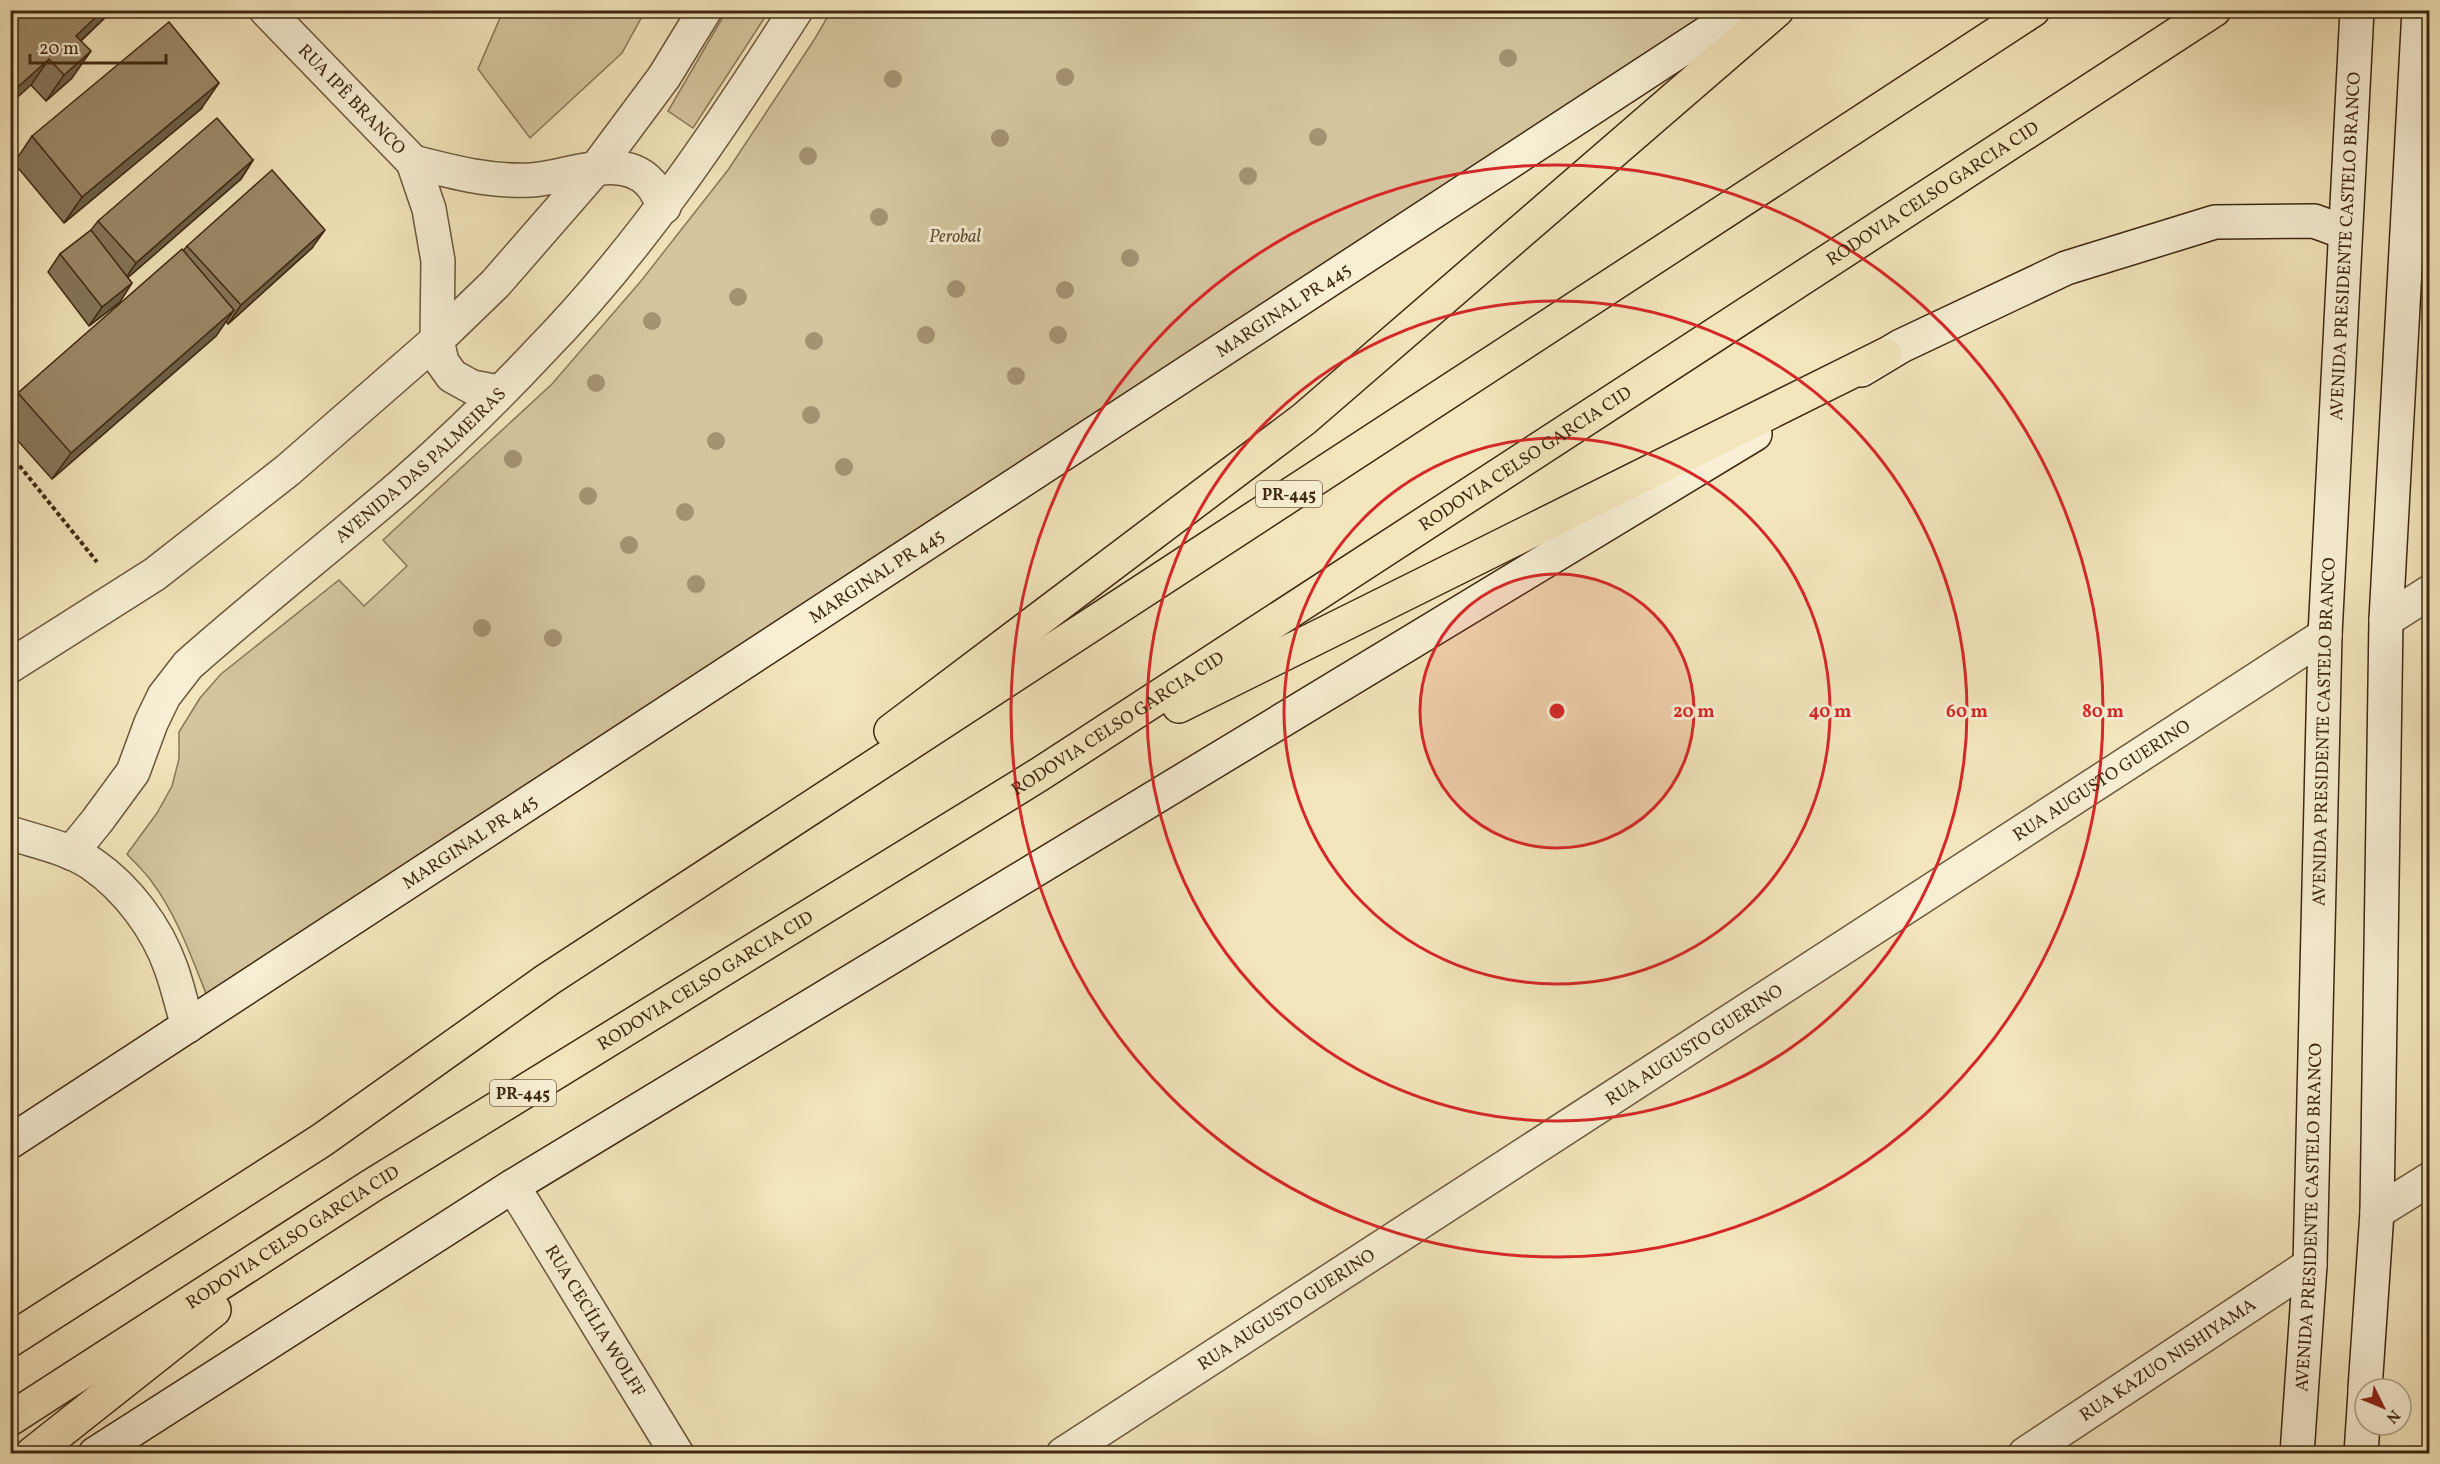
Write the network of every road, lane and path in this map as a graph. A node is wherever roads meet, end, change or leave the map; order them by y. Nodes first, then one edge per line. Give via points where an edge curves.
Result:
1 (267, 10) edge
2 (705, 10) edge
3 (796, 10) edge
4 (1742, 10) edge
5 (1777, 10) edge
6 (2033, 10) edge
7 (2214, 10) edge
8 (2357, 10) edge
9 (2419, 10) edge
10 (2423, 42) edge
11 (413, 162) junction
12 (597, 167) junction
13 (664, 207) junction
14 (2344, 232) junction
15 (437, 340) junction
16 (1885, 355) junction
17 (499, 392) junction
18 (10, 454) edge
19 (99, 565) dead end
20 (2430, 592) edge
21 (2386, 620) junction
22 (2325, 635) junction
23 (10, 666) edge
24 (1040, 774) junction
25 (10, 833) edge
26 (71, 853) junction
27 (547, 980) junction
28 (188, 1026) junction
29 (10, 1142) edge
30 (2430, 1179) edge
31 (371, 1186) junction
32 (513, 1186) junction
33 (2377, 1212) junction
34 (2310, 1265) junction
35 (10, 1340) edge
36 (2366, 1377) edge
37 (10, 1419) edge
38 (2362, 1437) edge
39 (32, 1454) edge
40 (95, 1454) edge
41 (678, 1454) edge
42 (1063, 1454) edge
43 (2025, 1454) edge
44 (2297, 1454) edge
45 (2361, 1454) edge

1 - 11 street, RUA IPÊ BRANCO
2 - 12 street via 664,77
3 - 13 street, AVENIDA DAS PALMEIRAS
4 - 28 street, MARGINAL PR 445
5 - 27 highway via 1304,419 890,732
6 - 27 highway, PR-445
7 - 24 highway, RODOVIA CELSO GARCIA CID / PR-445
8 - 14 street, AVENIDA PRESIDENTE CASTELO BRANCO
9 - 10 street
10 - 21 street
11 - 12 street via 496,180 533,180
11 - 15 street via 429,209 438,261
12 - 13 street via 635,173 650,182
12 - 15 street via 495,284
13 - 17 street, AVENIDA DAS PALMEIRAS via 603,282
14 - 16 street via 2314,221 2215,222 2066,268
14 - 22 street, AVENIDA PRESIDENTE CASTELO BRANCO
15 - 17 street via 442,362 452,376 472,387
15 - 23 street via 288,470 156,574
16 - 24 highway
16 - 32 street
17 - 26 street, AVENIDA DAS PALMEIRAS via 405,483 188,665 164,696 133,772
18 - 19 path
20 - 21 street
21 - 33 street
22 - 34 street, AVENIDA PRESIDENTE CASTELO BRANCO
22 - 42 street, RUA AUGUSTO GUERINO
24 - 31 highway, RODOVIA CELSO GARCIA CID / PR-445
25 - 26 street
26 - 28 street via 92,864 127,895 153,931 171,967
27 - 35 highway, PR-445 via 322,1140
28 - 29 street, MARGINAL PR 445
30 - 33 street
31 - 37 highway, RODOVIA CELSO GARCIA CID / PR-445
31 - 39 highway
32 - 40 street
32 - 41 street, RUA CECÍLIA WOLFF
33 - 36 street
34 - 43 street, RUA KAZUO NISHIYAMA
34 - 44 street, AVENIDA PRESIDENTE CASTELO BRANCO
38 - 45 street

